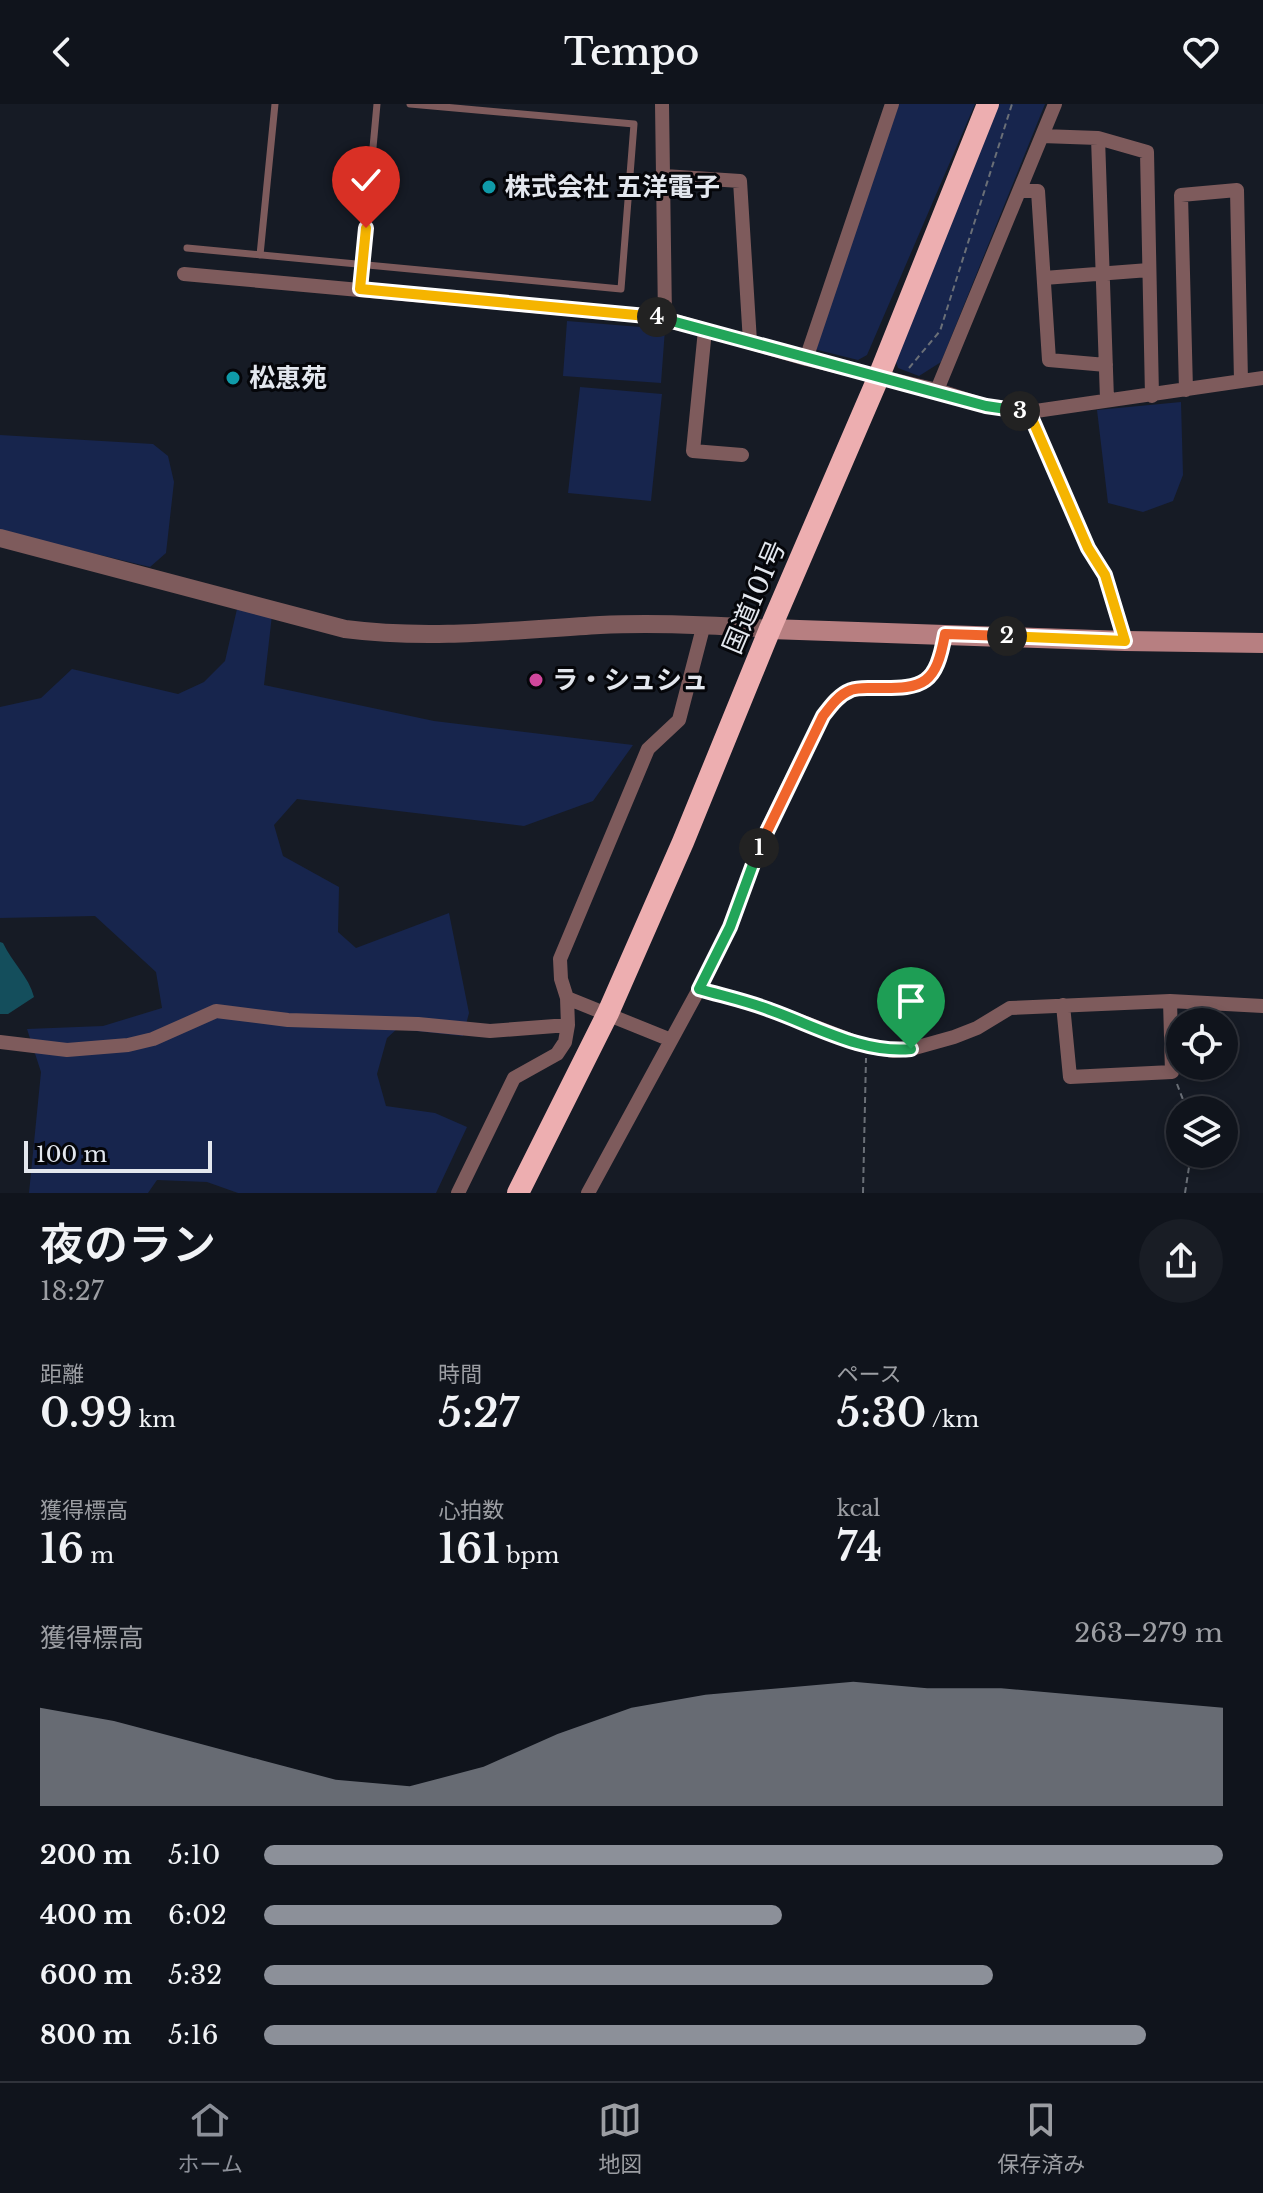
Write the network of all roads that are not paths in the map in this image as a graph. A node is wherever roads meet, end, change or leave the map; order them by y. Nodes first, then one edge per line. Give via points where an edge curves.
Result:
1 (275, 104) edge
2 (377, 104) edge
3 (410, 104) edge
4 (662, 104) edge
5 (892, 104) edge
6 (988, 104) edge
7 (1055, 104) edge
8 (1042, 136) junction
9 (1098, 138) junction
10 (664, 176) junction
11 (1020, 191) junction
12 (187, 248) dead end
13 (260, 255) junction
14 (362, 265) junction
15 (1149, 270) junction
16 (1103, 272) junction
17 (184, 274) dead end
18 (1044, 278) junction
19 (360, 289) junction
20 (665, 318) junction
21 (705, 330) junction
22 (750, 342) junction
23 (806, 359) junction
24 (1106, 365) junction
25 (889, 378) junction
26 (1263, 378) edge
27 (1241, 381) junction
28 (937, 390) junction
29 (1186, 390) junction
30 (1152, 396) junction
31 (1107, 399) junction
32 (1029, 412) junction
33 (742, 455) dead end
34 (0, 538) edge
35 (704, 624) junction
36 (770, 629) junction
37 (945, 634) junction
38 (1125, 641) junction
39 (1263, 643) edge
40 (699, 989) junction
41 (567, 998) junction
42 (1170, 1001) junction
43 (1063, 1005) junction
44 (1263, 1006) edge
45 (608, 1013) junction
46 (568, 1025) junction
47 (671, 1040) junction
48 (0, 1042) edge
49 (458, 1193) edge
50 (518, 1193) edge
51 (588, 1193) edge

1 - 13 lane
2 - 14 lane
3 - 14 lane via 634,124 621,289
4 - 10 street
5 - 23 street
6 - 25 highway, 国道101号
7 - 8 street
8 - 9 street
8 - 11 street
9 - 15 street via 1147,152
9 - 16 street
10 - 20 street
10 - 22 street via 740,181
11 - 18 street via 1038,191
11 - 28 street
12 - 13 lane
13 - 14 lane
14 - 19 lane
15 - 16 street
15 - 30 street
16 - 18 street
16 - 24 street
17 - 19 street
18 - 24 street via 1049,360
19 - 20 street
20 - 21 street
21 - 22 street
21 - 33 street via 693,451
22 - 23 street
23 - 25 street
24 - 31 street
25 - 28 street
25 - 36 highway, 国道101号
26 - 27 street
27 - 29 street
27 - 29 street via 1237,190 1181,195
28 - 32 street via 986,406
29 - 30 street
30 - 31 street
31 - 32 street
32 - 38 street via 1105,575
34 - 35 street via 372,633
35 - 36 street
35 - 41 street via 679,720 648,749 560,959
36 - 37 main road
36 - 45 highway, 国道101号
37 - 38 main road
37 - 40 street via 931,676 917,686 851,690 823,716 765,833 730,927
38 - 39 main road
40 - 43 street via 894,1051 977,1028 1010,1008
40 - 47 street
41 - 45 street
41 - 46 street
42 - 43 street
42 - 43 street via 1172,1072 1070,1077
42 - 44 street
45 - 47 street
45 - 50 highway, 国道101号
46 - 48 street via 490,1031 216,1011 128,1045 67,1050
46 - 49 street via 557,1054 514,1078
47 - 51 street

